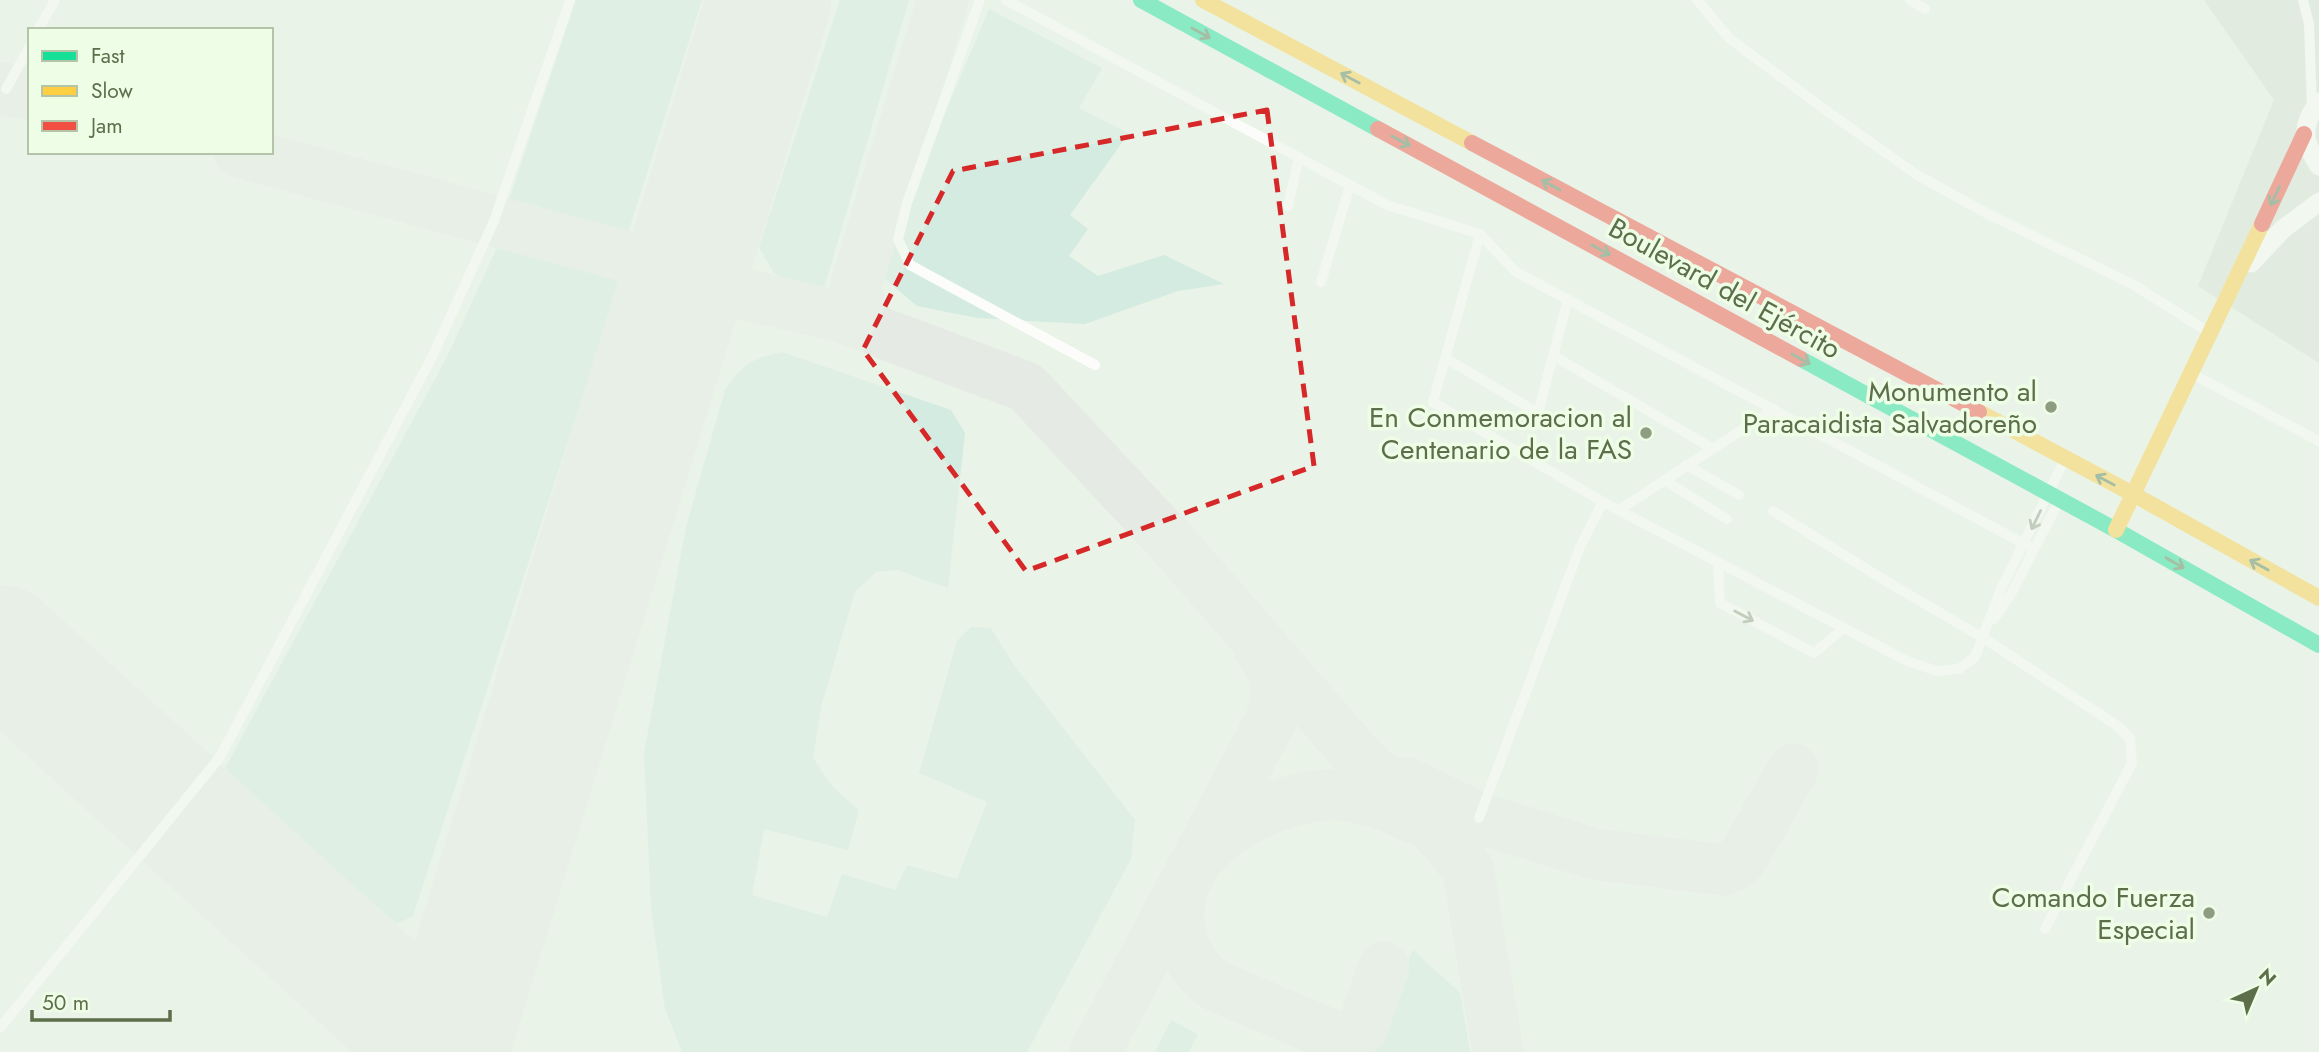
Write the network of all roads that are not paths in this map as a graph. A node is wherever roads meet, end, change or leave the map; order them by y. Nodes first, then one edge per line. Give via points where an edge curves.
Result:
1 (55, 0) edge
2 (570, 0) edge
3 (980, 0) edge
4 (1006, 0) edge
5 (1141, 0) edge
6 (1203, 0) edge
7 (1910, 0) edge
8 (2303, 0) edge
9 (1700, 1) edge
10 (1925, 9) dead end
11 (39, 28) edge
12 (28, 50) edge
13 (6, 89) dead end
14 (2315, 106) edge
15 (2304, 134) junction
16 (1299, 157) junction
17 (2319, 166) edge
18 (1350, 185) junction
19 (2319, 202) edge
20 (1288, 206) dead end
21 (1480, 234) junction
22 (2236, 279) junction
23 (1321, 282) dead end
24 (1568, 299) junction
25 (2211, 333) junction
26 (1554, 356) junction
27 (1447, 359) junction
28 (1095, 365) dead end
29 (2192, 374) junction
30 (1774, 409) junction
31 (2319, 441) edge
32 (1712, 448) junction
33 (1686, 465) junction
34 (2072, 467) junction
35 (1664, 480) junction
36 (2058, 493) junction
37 (2133, 494) junction
38 (1739, 495) dead end
39 (1603, 502) junction
40 (1619, 510) junction
41 (1773, 511) dead end
42 (1727, 519) dead end
43 (2116, 530) junction
44 (2024, 544) junction
45 (2034, 549) junction
46 (1718, 562) junction
47 (2319, 598) edge
48 (1844, 628) junction
49 (1982, 637) junction
50 (2319, 645) edge
51 (1479, 818) dead end
52 (2045, 929) dead end
53 (0, 1028) edge

1 - 11 lane
2 - 53 lane via 494,221 438,345 220,757
3 - 28 lane via 898,239 910,265
4 - 16 lane
5 -> 36 main road, Boulevard del Ejército
34 -> 6 main road, Boulevard del Ejército
7 - 10 lane
8 - 14 lane
9 - 25 lane via 1730,38 1917,175 2134,285
12 - 13 lane
14 - 15 street
15 - 17 street
15 -> 22 main road
16 - 18 lane
16 - 20 lane
18 - 21 lane via 1387,205
18 - 23 lane
19 - 22 street via 2283,229
21 - 24 lane via 1516,272
21 - 27 lane
22 - 25 main road
24 - 26 lane
24 - 30 lane
25 - 29 main road
26 - 27 lane via 1538,413
26 - 32 lane
27 - 39 lane via 1433,402
29 - 31 lane
29 - 37 main road
30 - 32 lane
30 - 44 lane
32 - 33 lane
33 - 35 lane
33 - 38 lane
34 - 36 lane
37 -> 34 main road, Boulevard del Ejército
35 - 40 lane
35 - 42 lane
36 - 43 main road, Boulevard del Ejército
36 -> 44 lane
36 - 45 lane
37 - 43 main road
47 -> 37 main road, Boulevard del Ejército
39 - 40 lane
39 - 51 lane via 1580,547
40 - 46 lane
41 - 49 lane
43 -> 50 main road, Boulevard del Ejército
44 - 45 lane
44 - 49 lane
45 - 49 lane
46 - 48 lane
46 -> 48 lane via 1720,603 1814,653
48 - 49 lane via 1907,661 1937,671 1959,669 1975,657
49 - 52 lane via 2130,738 2132,763

